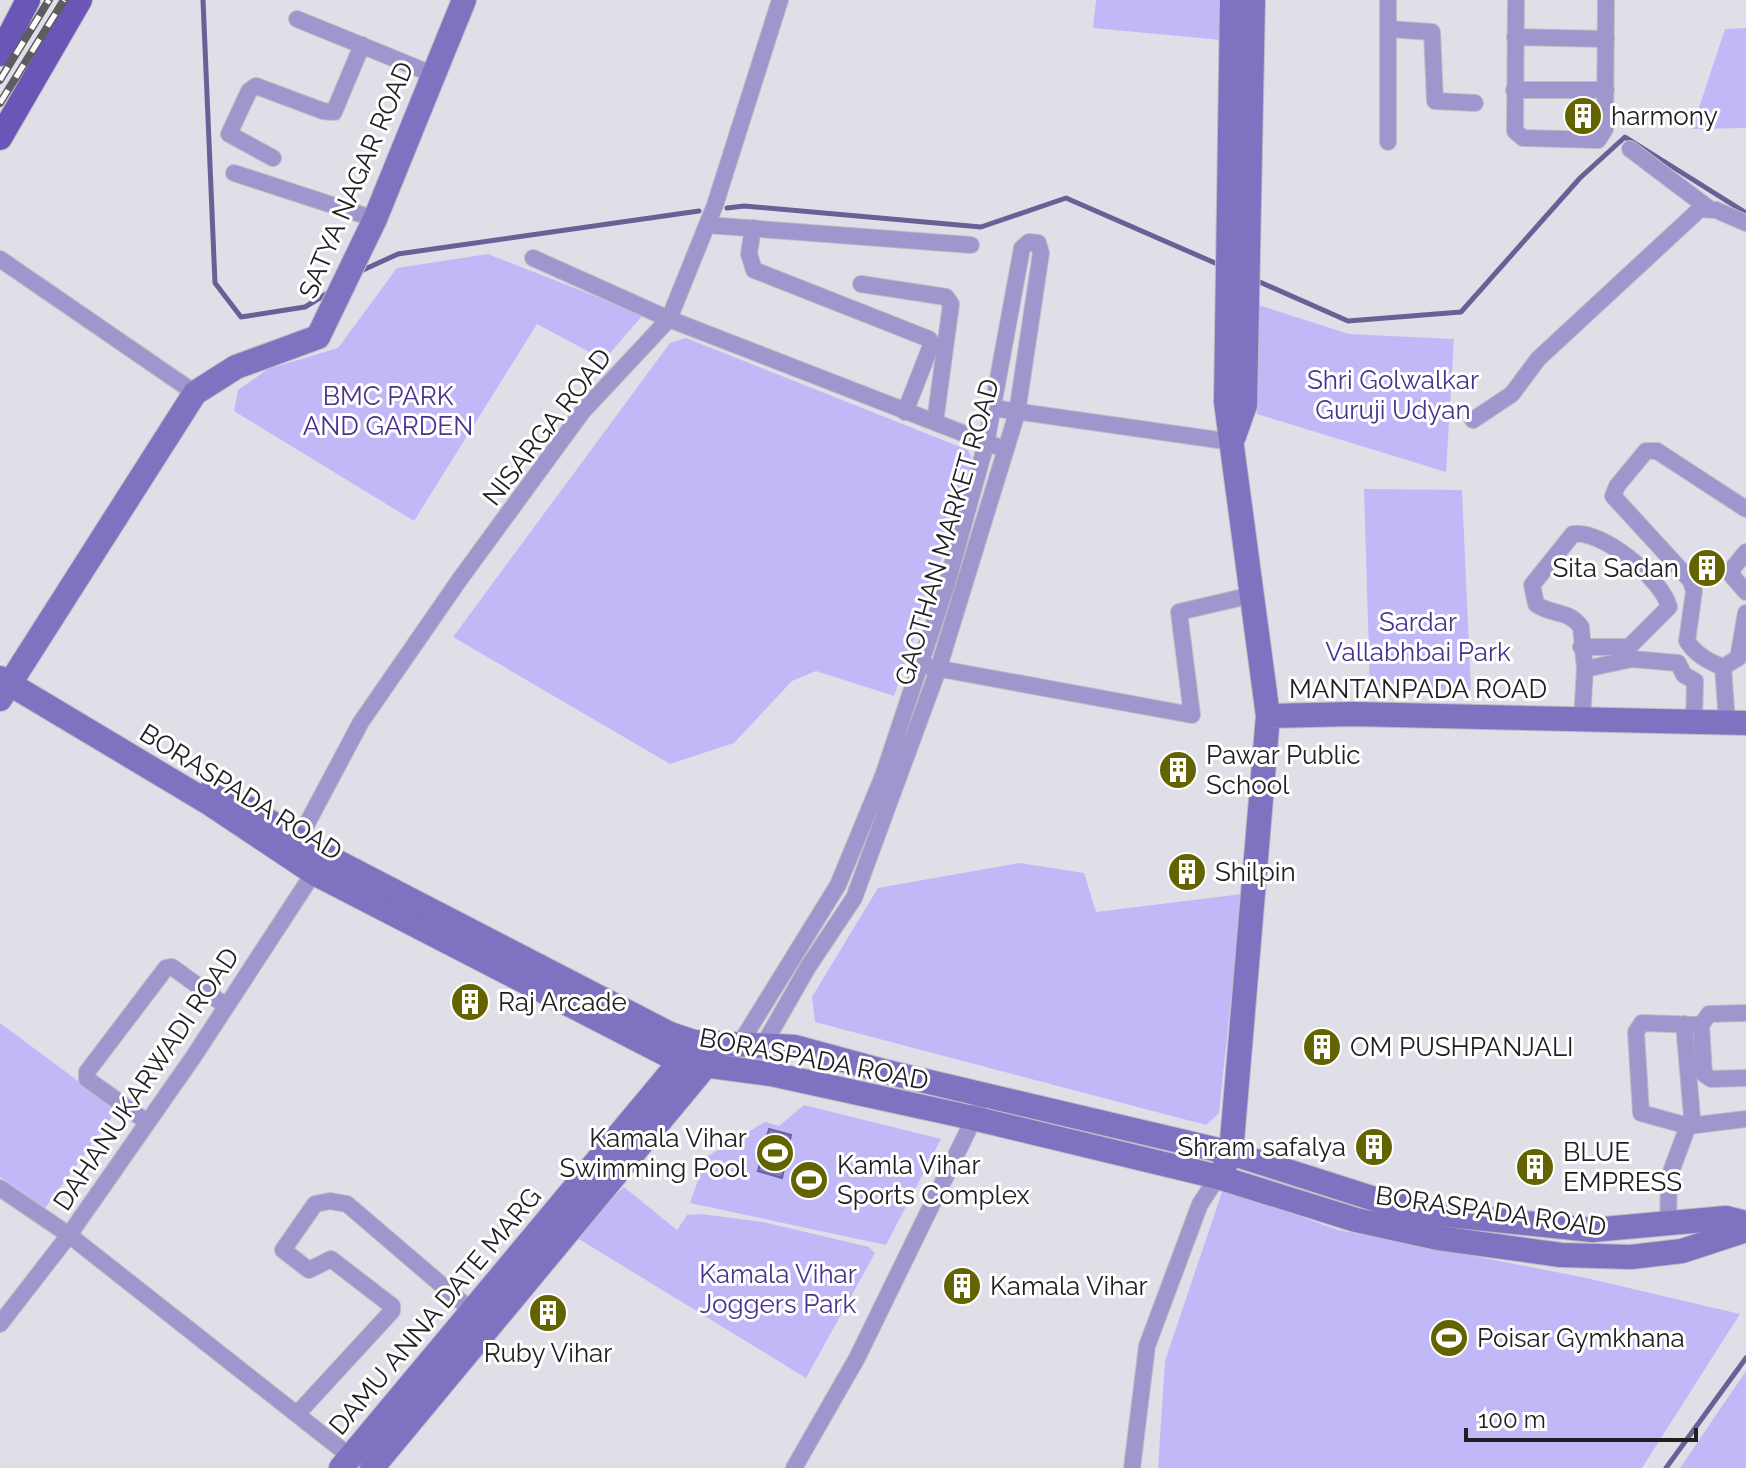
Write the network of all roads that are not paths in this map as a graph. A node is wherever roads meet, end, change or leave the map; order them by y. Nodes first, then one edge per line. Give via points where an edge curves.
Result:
1 (28, 0) edge
2 (80, 0) edge
3 (464, 0) edge
4 (780, 0) edge
5 (1232, 0) edge
6 (1253, 0) edge
7 (1388, 0) edge
8 (1516, 0) edge
9 (1606, 0) edge
10 (297, 19) dead end
11 (1388, 29) junction
12 (1515, 37) junction
13 (1606, 39) junction
14 (362, 45) junction
15 (0, 54) edge
16 (432, 74) junction
17 (1514, 90) junction
18 (1606, 90) junction
19 (1475, 103) dead end
20 (0, 138) edge
21 (1388, 142) dead end
22 (1630, 149) dead end
23 (273, 158) dead end
24 (234, 173) dead end
25 (1707, 207) junction
26 (375, 219) junction
27 (1746, 223) edge
28 (707, 225) junction
29 (753, 228) junction
30 (1238, 235) junction
31 (971, 245) dead end
32 (533, 258) dead end
33 (0, 259) edge
34 (861, 284) dead end
35 (669, 319) junction
36 (195, 393) junction
37 (993, 408) junction
38 (905, 412) junction
39 (1017, 413) junction
40 (1473, 420) dead end
41 (935, 422) junction
42 (1232, 442) junction
43 (986, 444) junction
44 (1006, 449) junction
45 (1746, 509) edge
46 (1746, 552) edge
47 (1746, 592) edge
48 (1252, 595) junction
49 (1746, 613) edge
50 (1581, 647) junction
51 (920, 665) junction
52 (1585, 669) junction
53 (938, 670) junction
54 (1723, 674) junction
55 (5, 680) edge
56 (1268, 716) junction
57 (1582, 718) junction
58 (1694, 722) junction
59 (1731, 722) edge
60 (901, 749) junction
61 (294, 847) junction
62 (319, 864) junction
63 (809, 950) junction
64 (226, 1006) junction
65 (1746, 1013) edge
66 (1692, 1024) junction
67 (741, 1044) junction
68 (687, 1052) junction
69 (728, 1070) junction
70 (1746, 1078) edge
71 (986, 1094) junction
72 (973, 1118) junction
73 (1746, 1119) edge
74 (147, 1122) junction
75 (1688, 1126) junction
76 (1231, 1153) junction
77 (1218, 1177) junction
78 (0, 1188) edge
79 (1746, 1223) edge
80 (1668, 1226) junction
81 (1583, 1230) junction
82 (1746, 1230) edge
83 (551, 1234) junction
84 (69, 1235) junction
85 (1582, 1257) junction
86 (472, 1311) junction
87 (0, 1324) edge
88 (299, 1412) junction
89 (364, 1465) edge
90 (794, 1468) edge
91 (1132, 1468) edge

1 - 15 main road
2 - 20 main road
3 - 16 street, SATYA NAGAR ROAD
4 - 28 street, NISARGA ROAD
5 - 30 street
6 - 30 street
7 - 11 street
8 - 12 street
9 - 13 street
10 - 14 street
11 - 19 street via 1432,32 1435,101
11 - 21 street
12 - 13 street
12 - 17 street
13 - 18 street
14 - 16 street
14 - 23 street via 334,112 261,87 249,91 229,134
16 - 26 street, SATYA NAGAR ROAD
17 - 18 street
17 - 18 street via 1514,125 1523,138 1598,140 1605,129
22 - 25 street
24 - 26 street
25 - 27 street
25 - 40 street via 1691,216 1538,359 1512,394
26 - 36 street, SATYA NAGAR ROAD via 318,337 236,367
28 - 29 street
28 - 35 street, NISARGA ROAD
29 - 31 street
29 - 38 street via 749,254 754,270 929,339 932,343
30 - 42 street via 1226,402
32 - 35 street
33 - 36 street
34 - 41 street via 946,297 951,304
35 - 38 street
35 - 61 street, NISARGA ROAD via 583,411 460,579 361,722
36 - 55 street, SATYA NAGAR ROAD
37 - 39 street
37 - 39 street, GAOTHAN MARKET ROAD via 1022,248 1038,243 1041,253
37 - 43 street, GAOTHAN MARKET ROAD
38 - 41 street
39 - 42 street
39 - 44 street, GAOTHAN MARKET ROAD
41 - 43 street
42 - 48 street
43 - 44 street
43 - 51 street, GAOTHAN MARKET ROAD
44 - 53 street, GAOTHAN MARKET ROAD
45 - 54 street via 1657,451 1646,451 1613,496 1691,581 1687,641
46 - 47 street via 1732,576
48 - 53 street via 1179,612 1192,715
48 - 56 street
49 - 54 street via 1738,658
50 - 50 street via 1582,632 1575,619 1536,604 1532,585 1573,534 1583,532 1608,543 1643,571 1666,596 1669,607 1629,647
50 - 52 street
51 - 53 street
51 - 60 street, GAOTHAN MARKET ROAD
52 - 57 street
52 - 58 street via 1632,659 1678,663 1695,681
53 - 60 street, GAOTHAN MARKET ROAD
54 - 59 street via 1718,689
55 - 61 street, BORASPADA ROAD via 209,803
56 - 57 street, MANTANPADA ROAD
56 - 76 street, MANTANPADA ROAD
57 - 58 street, MANTANPADA ROAD
58 - 59 street, MANTANPADA ROAD
60 - 63 street, GAOTHAN MARKET ROAD via 867,840 838,885
61 - 62 street, BORASPADA ROAD
62 - 64 street, DAHANUKARWADI ROAD
62 - 68 street, BORASPADA ROAD
63 - 67 street, GAOTHAN MARKET ROAD
63 - 67 street, GAOTHAN MARKET ROAD
64 - 74 street, DAHANUKARWADI ROAD
64 - 74 street via 172,967 166,968 87,1072 87,1079
65 - 66 street via 1709,1014
66 - 70 street via 1704,1074 1711,1079
66 - 75 street
66 - 75 street via 1642,1023 1636,1032 1641,1113
67 - 68 street, BORASPADA ROAD
67 - 69 street, GAOTHAN MARKET ROAD
67 - 69 street, GAOTHAN MARKET ROAD
67 - 71 street, BORASPADA ROAD via 795,1047
68 - 69 street, BORASPADA ROAD
68 - 83 street, DAMU ANNA DATE MARG
69 - 72 street, BORASPADA ROAD
69 - 83 street, DAMU ANNA DATE MARG
71 - 72 street
71 - 76 street, BORASPADA ROAD
72 - 77 street, BORASPADA ROAD
72 - 90 street via 857,1358
73 - 75 street
74 - 84 street, DAHANUKARWADI ROAD
75 - 80 street via 1669,1177
76 - 77 street, MANTANPADA ROAD
76 - 81 street, BORASPADA ROAD via 1438,1214
77 - 85 street, BORASPADA ROAD via 1438,1238
77 - 91 street via 1200,1204 1147,1346
78 - 84 street
79 - 80 street, BORASPADA ROAD via 1726,1218
80 - 81 street, BORASPADA ROAD
81 - 85 street
82 - 85 street, BORASPADA ROAD via 1682,1251
83 - 86 street, DAMU ANNA DATE MARG
83 - 89 street, DAMU ANNA DATE MARG
84 - 87 street, DAHANUKARWADI ROAD
84 - 88 street
86 - 88 street via 347,1204 315,1204 283,1250 309,1270 331,1259 392,1311
86 - 89 street, DAMU ANNA DATE MARG
88 - 89 street

